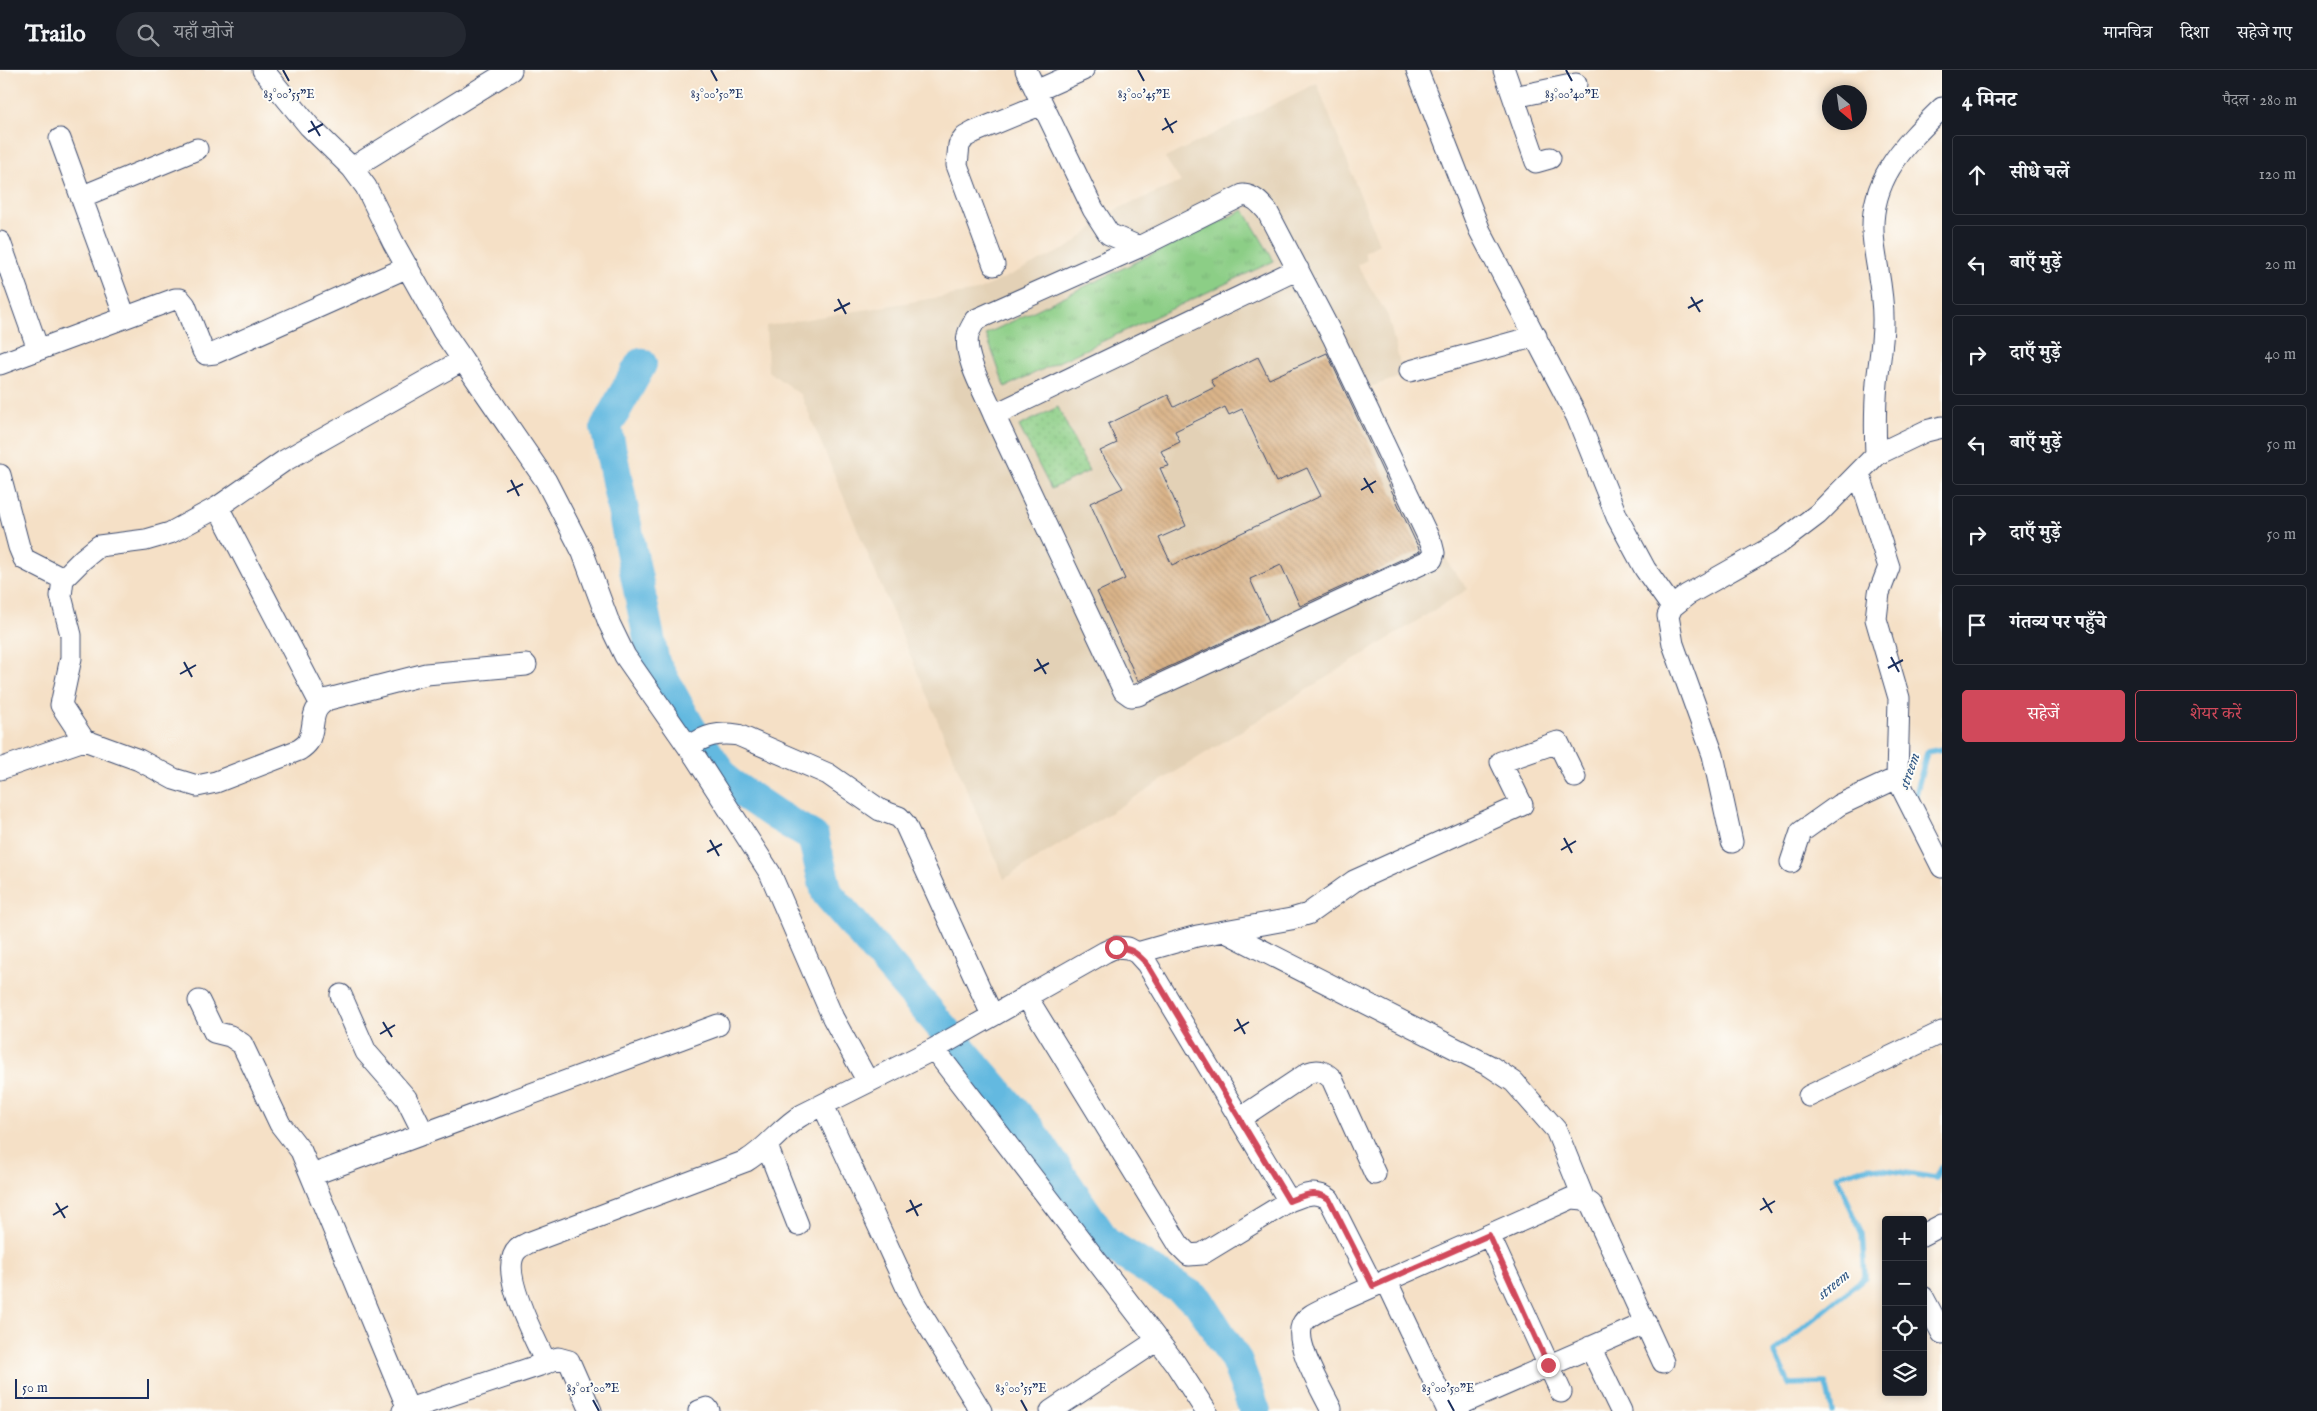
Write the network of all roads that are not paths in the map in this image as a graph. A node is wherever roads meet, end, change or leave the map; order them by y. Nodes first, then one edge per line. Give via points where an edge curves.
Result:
1 (264, 70) edge
2 (511, 70) edge
3 (1026, 70) edge
4 (1083, 70) edge
5 (1417, 70) edge
6 (1504, 70) edge
7 (1576, 84) dead end
8 (1514, 97) junction
9 (1039, 98) junction
10 (1942, 108) edge
11 (60, 139) dead end
12 (197, 149) dead end
13 (1550, 158) dead end
14 (352, 168) junction
15 (81, 197) junction
16 (1108, 234) junction
17 (0, 242) edge
18 (1140, 247) junction
19 (994, 265) dead end
20 (1097, 266) junction
21 (408, 267) junction
22 (1298, 269) junction
23 (124, 317) junction
24 (1536, 336) junction
25 (38, 349) junction
26 (463, 360) junction
27 (0, 364) edge
28 (1410, 371) dead end
29 (994, 414) junction
30 (1942, 427) edge
31 (1876, 455) junction
32 (1860, 473) junction
33 (0, 475) edge
34 (218, 507) junction
35 (63, 579) junction
36 (1672, 607) junction
37 (526, 665) dead end
38 (320, 703) junction
39 (84, 740) junction
40 (697, 742) junction
41 (0, 769) edge
42 (1575, 777) dead end
43 (1897, 778) junction
44 (1732, 842) dead end
45 (1791, 862) dead end
46 (1942, 867) edge
47 (1224, 931) junction
48 (1137, 953) junction
49 (341, 995) dead end
50 (1026, 996) junction
51 (199, 1001) dead end
52 (992, 1015) junction
53 (718, 1025) dead end
54 (1942, 1032) edge
55 (937, 1047) junction
56 (868, 1082) junction
57 (1809, 1096) dead end
58 (823, 1105) junction
59 (1239, 1119) junction
60 (424, 1134) junction
61 (767, 1146) junction
62 (1376, 1174) dead end
63 (312, 1175) junction
64 (1584, 1199) junction
65 (1289, 1201) junction
66 (798, 1225) dead end
67 (1942, 1225) edge
68 (1927, 1233) edge
69 (1489, 1235) junction
70 (1379, 1283) junction
71 (1927, 1305) edge
72 (1646, 1323) junction
73 (1942, 1333) edge
74 (1158, 1340) junction
75 (1590, 1347) junction
76 (1663, 1362) dead end
77 (546, 1363) junction
78 (1548, 1365) junction
79 (1561, 1392) dead end
80 (1064, 1407) edge
81 (1331, 1409) dead end
82 (407, 1410) edge
83 (1447, 1410) edge
84 (591, 1411) edge
85 (700, 1411) edge
86 (708, 1411) edge
87 (980, 1411) edge
88 (1206, 1411) edge
89 (1621, 1411) edge

1 - 14 street via 308,126
2 - 14 street
3 - 9 street
4 - 9 street
5 - 24 street via 1480,231
6 - 8 street
7 - 8 street
8 - 13 street via 1536,162
9 - 16 street
9 - 19 street via 965,137 958,145 956,164
10 - 31 street via 1896,158 1881,181 1874,205 1872,224 1884,322 1874,421
11 - 15 street
12 - 15 street
14 - 21 street via 366,187
15 - 23 street
16 - 18 street
16 - 20 street
17 - 25 street
18 - 20 street
18 - 22 street via 1243,194 1260,203 1267,212
20 - 29 street via 975,320 968,335 968,346
21 - 23 street via 211,354 203,351 180,299
21 - 26 street
22 - 29 street
22 - 29 street via 1432,545 1434,553 1427,562 1131,696 1124,691
23 - 25 street
24 - 28 street
24 - 36 street via 1577,417 1617,518 1645,569
25 - 27 street
26 - 34 street via 284,461
26 - 40 street via 546,481 583,553 625,656
30 - 31 street via 1926,431
31 - 32 street
32 - 36 street via 1818,514 1781,542 1687,595
32 - 43 street via 1889,567 1879,593 1876,619 1899,698
33 - 35 street via 24,559
34 - 35 street via 170,533 146,540 99,546
34 - 38 street
35 - 39 street via 61,596 71,635 61,705
36 - 44 street via 1668,616 1671,636 1713,755
37 - 38 street via 426,674
38 - 39 street via 308,742 299,750 216,782 197,786
39 - 41 street
40 - 52 street via 723,733 738,735 828,774 880,810 899,817
40 - 56 street via 770,873 833,1018
42 - 47 street via 1558,742 1501,762 1522,805 1354,881 1308,914
43 - 45 street via 1839,805 1801,832
43 - 46 street
47 - 48 street
47 - 64 street via 1490,1066 1514,1082 1556,1130
48 - 50 street via 1116,947
48 - 59 street via 1147,964
49 - 60 street via 366,1052 406,1098
50 - 52 street
50 - 65 street via 1179,1245 1189,1255 1202,1254
51 - 63 street via 214,1032 230,1036 242,1044 275,1116 301,1151
52 - 55 street
53 - 60 street
54 - 57 street
55 - 56 street
55 - 74 street
56 - 58 street
58 - 61 street via 792,1121
58 - 87 street via 912,1299
59 - 62 street via 1308,1073 1321,1071 1332,1079
59 - 65 street
60 - 63 street
61 - 66 street
61 - 77 street via 728,1169 517,1249 511,1274 515,1290
63 - 82 street
64 - 69 street via 1572,1198
64 - 72 street via 1591,1204 1599,1219
65 - 70 street via 1314,1193 1329,1199
67 - 68 street
69 - 70 street
69 - 78 street
70 - 81 street via 1327,1306 1309,1316 1302,1325 1300,1338 1305,1353
70 - 83 street
71 - 73 street
72 - 75 street
72 - 76 street
74 - 80 street
74 - 88 street
75 - 78 street
75 - 89 street
77 - 82 street
77 - 84 street via 558,1358 569,1361
78 - 79 street
78 - 83 street
85 - 86 street via 707,1408

